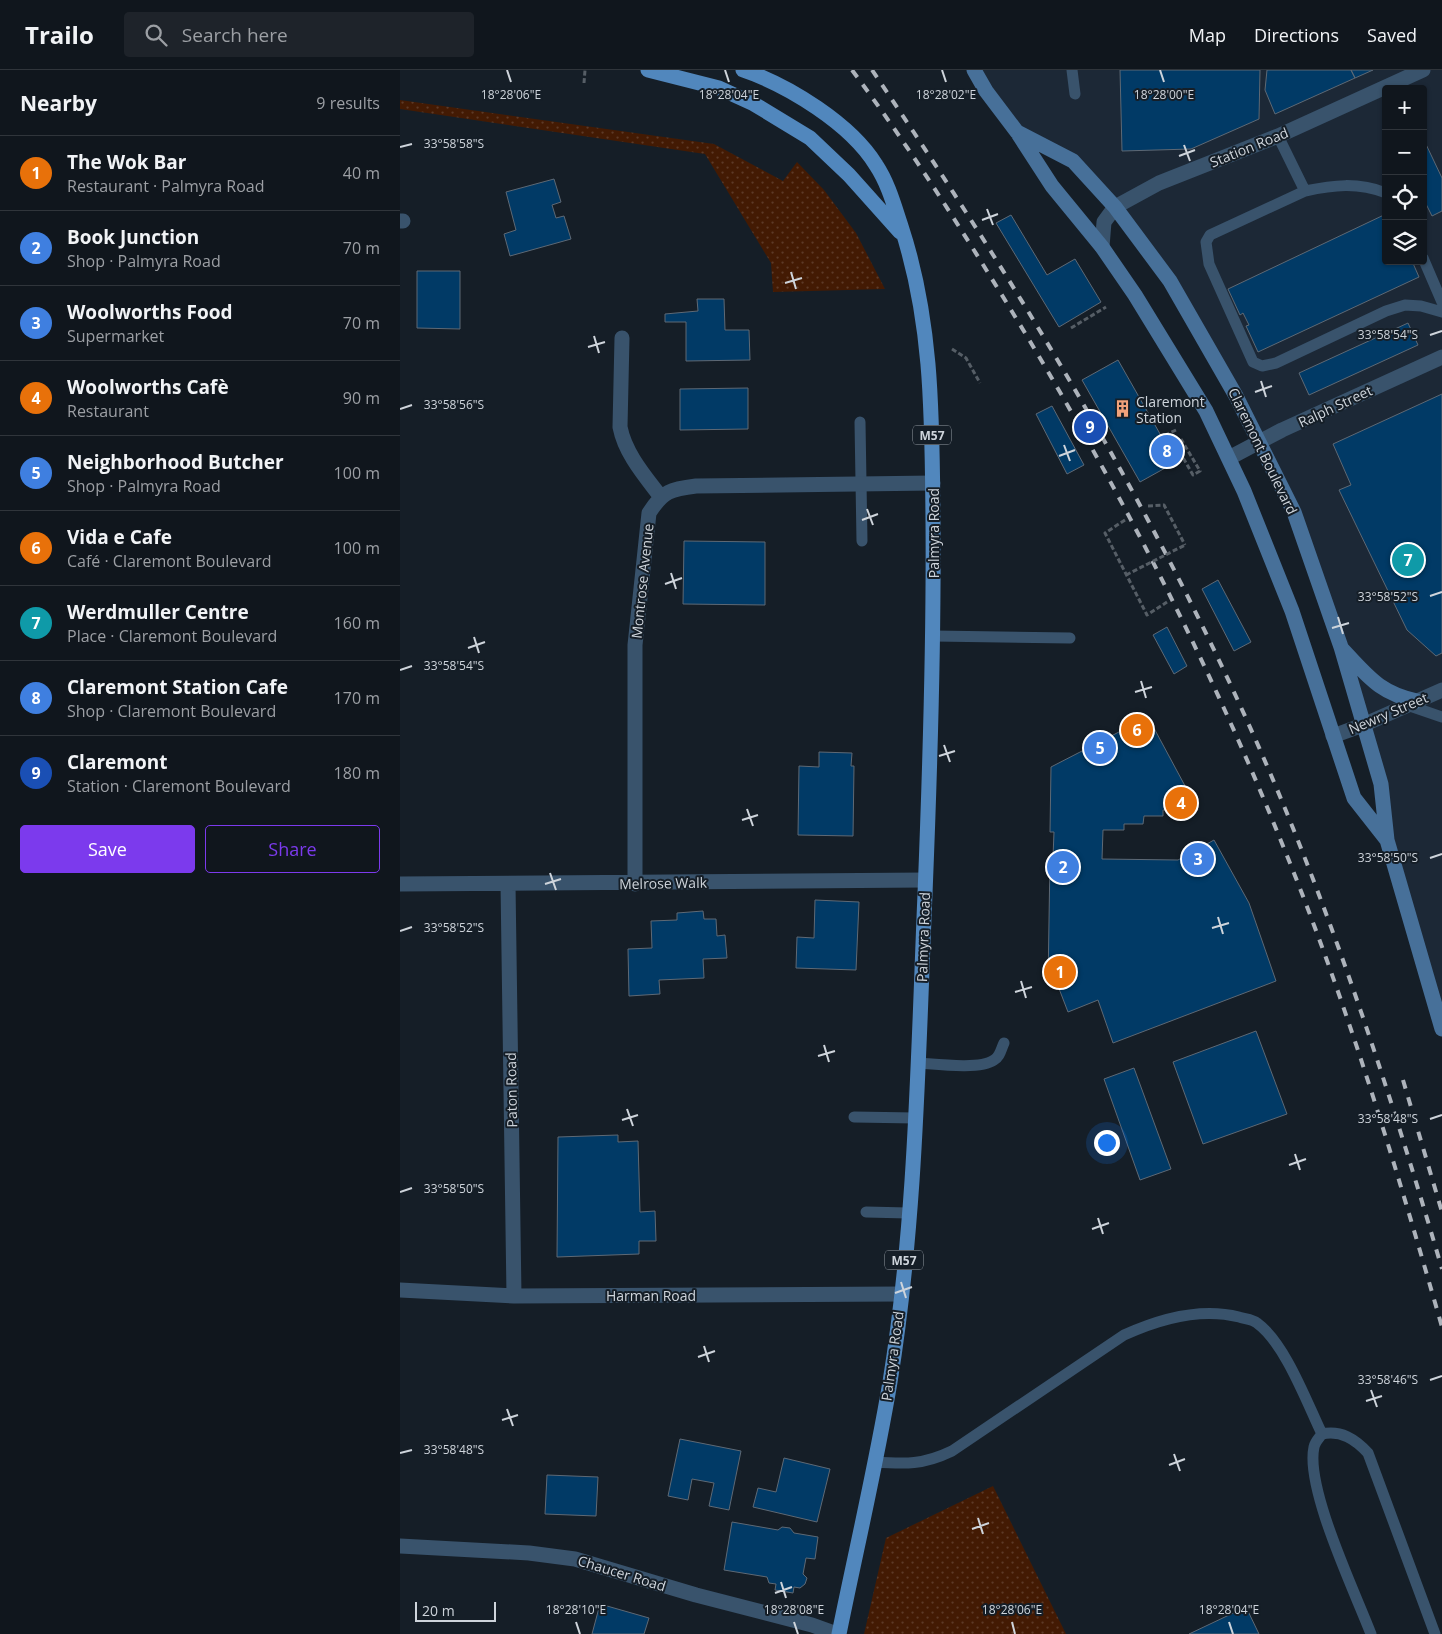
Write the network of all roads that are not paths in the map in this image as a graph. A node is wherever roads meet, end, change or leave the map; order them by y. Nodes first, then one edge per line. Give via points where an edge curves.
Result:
1 (648, 70) edge
2 (743, 70) edge
3 (974, 70) edge
4 (1072, 70) edge
5 (1423, 70) edge
6 (1075, 94) dead end
7 (1018, 132) junction
8 (1278, 136) junction
9 (1305, 191) junction
10 (1382, 192) edge
11 (1116, 207) junction
12 (905, 237) junction
13 (1102, 247) junction
14 (1426, 265) edge
15 (1442, 302) edge
16 (1442, 312) edge
17 (622, 338) dead end
18 (1442, 357) edge
19 (860, 422) dead end
20 (1259, 443) junction
21 (1229, 458) junction
22 (861, 483) junction
23 (933, 483) junction
24 (660, 496) junction
25 (862, 541) dead end
26 (934, 636) junction
27 (1070, 638) dead end
28 (1341, 648) junction
29 (1442, 690) edge
30 (1412, 703) junction
31 (1442, 717) edge
32 (1363, 726) junction
33 (1333, 736) junction
34 (1387, 840) junction
35 (925, 880) junction
36 (400, 884) edge
37 (508, 884) junction
38 (635, 884) junction
39 (1442, 1029) edge
40 (1004, 1043) dead end
41 (918, 1063) junction
42 (854, 1117) dead end
43 (915, 1118) junction
44 (866, 1212) dead end
45 (908, 1213) junction
46 (400, 1290) edge
47 (902, 1294) junction
48 (514, 1296) junction
49 (1322, 1434) junction
50 (874, 1462) junction
51 (400, 1546) edge
52 (838, 1634) edge
53 (1371, 1634) edge
54 (1435, 1634) edge

1 - 12 main road, Palmyra Road / M57 via 719,88 754,104 810,138
2 - 12 main road, Palmyra Road / M57 via 803,99 856,140 876,163 889,189
3 - 7 street, Claremont Boulevard
4 - 6 lane
5 - 8 street, Station Road
7 - 11 street, Claremont Boulevard via 1073,161
7 - 13 street, Claremont Boulevard via 1052,186
8 - 9 lane
8 - 11 street, Station Road via 1159,183
9 - 10 lane via 1334,185 1356,185
9 - 16 lane via 1210,235 1206,242 1209,264 1253,362 1262,366 1276,363 1386,311 1406,305
11 - 13 street, Station Road via 1104,222
11 - 20 street, Claremont Boulevard via 1174,289 1224,373
12 - 23 main road, Palmyra Road / M57 via 917,277 929,351
13 - 21 street, Claremont Boulevard via 1176,360
14 - 15 lane
17 - 24 street via 622,438
18 - 20 street, Ralph Street
19 - 22 lane
20 - 21 street, Ralph Street
20 - 28 street, Claremont Boulevard via 1294,512
21 - 33 street, Claremont Boulevard via 1292,610
22 - 23 street
22 - 24 street via 696,486 676,488
22 - 25 lane
23 - 26 main road, Palmyra Road / M57
24 - 38 street, Montrose Avenue via 649,513 635,645
26 - 27 lane
26 - 35 main road, Palmyra Road / M57
28 - 30 street via 1380,688
28 - 32 street, Claremont Boulevard
29 - 30 street, Newry Street
30 - 31 lane
30 - 32 street, Newry Street
32 - 33 street, Newry Street
32 - 34 street, Claremont Boulevard via 1381,784
33 - 34 street, Claremont Boulevard via 1354,798
34 - 39 street, Claremont Boulevard
35 - 38 street, Melrose Walk
35 - 41 main road, Palmyra Road / M57
36 - 37 street, Melrose Walk
37 - 38 street, Melrose Walk
37 - 48 street, Paton Road
40 - 41 lane via 994,1061 980,1064
41 - 43 main road, Palmyra Road / M57
42 - 43 lane
43 - 45 main road, Palmyra Road / M57
44 - 45 lane
45 - 47 main road, Palmyra Road / M57
46 - 48 street, Harman Road
47 - 48 street, Harman Road
47 - 50 main road, Palmyra Road / M57 via 890,1383
49 - 50 lane via 1275,1342 1256,1322 1220,1312 1182,1316 1143,1326 1124,1335 952,1451 933,1460 914,1464
49 - 53 lane via 1314,1445 1313,1467 1319,1501
49 - 54 lane via 1347,1436 1368,1453
50 - 52 main road, Palmyra Road / M57
51 - 52 street, Chaucer Road via 529,1553 575,1559

